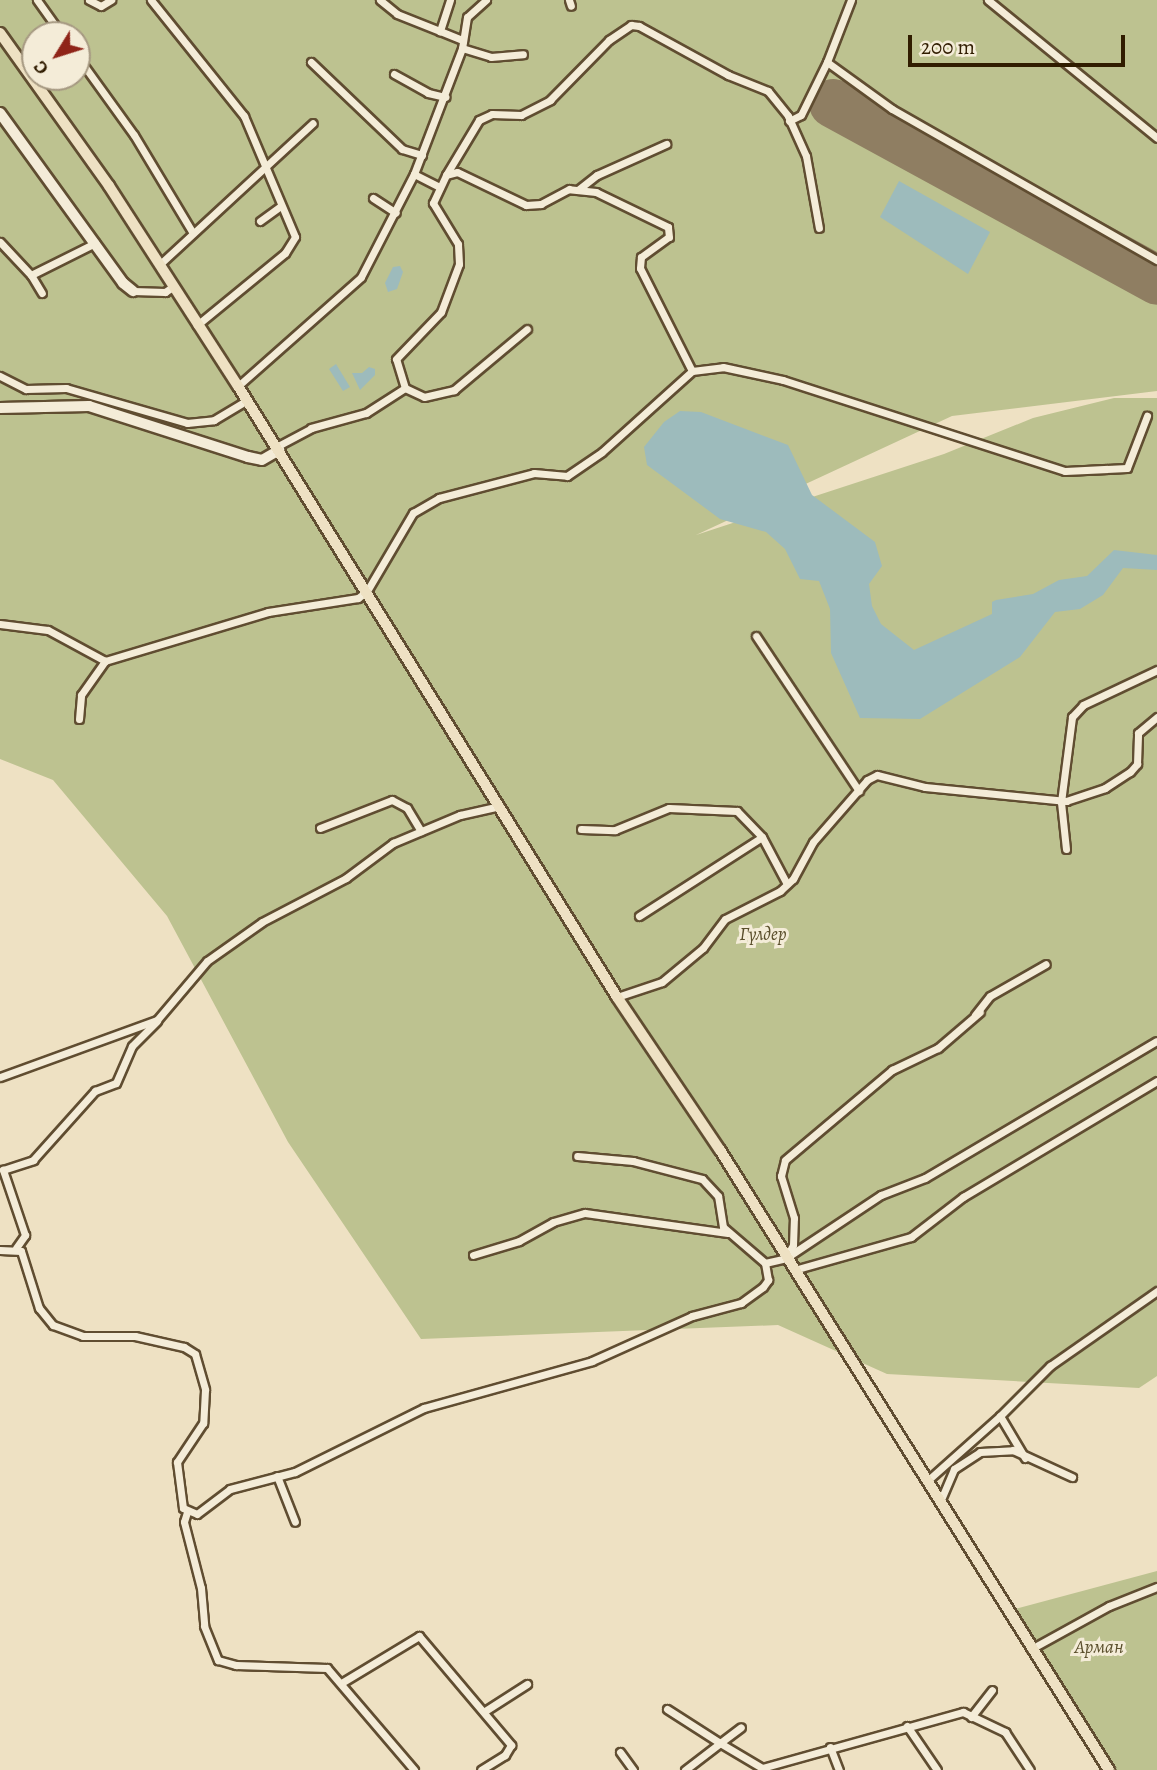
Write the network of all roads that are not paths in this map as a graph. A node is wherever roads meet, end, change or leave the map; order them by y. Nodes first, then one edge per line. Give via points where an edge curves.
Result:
1 (37, 0) edge
2 (89, 0) edge
3 (111, 0) edge
4 (151, 0) edge
5 (380, 0) edge
6 (450, 0) edge
7 (486, 0) edge
8 (850, 0) edge
9 (988, 0) edge
10 (52, 21) edge
11 (440, 31) junction
12 (0, 33) edge
13 (462, 44) junction
14 (523, 54) dead end
15 (311, 62) dead end
16 (827, 62) junction
17 (394, 74) dead end
18 (91, 75) edge
19 (446, 97) junction
20 (0, 113) edge
21 (789, 121) junction
22 (313, 123) dead end
23 (1157, 138) edge
24 (666, 144) dead end
25 (422, 155) junction
26 (265, 168) junction
27 (414, 174) junction
28 (446, 175) junction
29 (440, 187) junction
30 (579, 189) junction
31 (373, 198) dead end
32 (281, 206) junction
33 (396, 213) junction
34 (260, 221) dead end
35 (819, 228) dead end
36 (193, 233) junction
37 (0, 242) edge
38 (95, 243) junction
39 (1157, 260) edge
40 (159, 265) junction
41 (31, 275) junction
42 (174, 286) junction
43 (133, 290) joint
44 (42, 293) dead end
45 (197, 325) junction
46 (527, 329) dead end
47 (692, 371) junction
48 (0, 376) edge
49 (238, 386) junction
50 (405, 388) junction
51 (247, 400) junction
52 (0, 408) edge
53 (1147, 416) dead end
54 (277, 449) junction
55 (367, 591) junction
56 (0, 624) edge
57 (756, 636) dead end
58 (105, 661) junction
59 (1157, 670) edge
60 (1157, 717) edge
61 (79, 719) dead end
62 (859, 791) junction
63 (1061, 802) junction
64 (500, 805) junction
65 (320, 828) dead end
66 (581, 829) dead end
67 (421, 831) junction
68 (762, 837) junction
69 (1066, 849) dead end
70 (787, 884) junction
71 (639, 916) dead end
72 (1046, 964) dead end
73 (617, 997) junction
74 (157, 1020) junction
75 (1157, 1041) edge
76 (0, 1077) edge
77 (1157, 1081) edge
78 (577, 1156) dead end
79 (3, 1166) edge
80 (728, 1233) junction
81 (16, 1248) junction
82 (0, 1250) edge
83 (473, 1255) dead end
84 (786, 1258) junction
85 (765, 1263) junction
86 (793, 1270) junction
87 (1157, 1291) edge
88 (1000, 1416) junction
89 (1025, 1458) junction
90 (277, 1476) junction
91 (1072, 1477) dead end
92 (927, 1481) junction
93 (940, 1502) junction
94 (187, 1512) junction
95 (295, 1522) dead end
96 (1157, 1587) edge
97 (1031, 1649) junction
98 (343, 1682) junction
99 (527, 1684) dead end
100 (992, 1690) dead end
101 (667, 1709) dead end
102 (485, 1711) junction
103 (971, 1717) junction
104 (908, 1726) junction
105 (741, 1727) dead end
106 (720, 1743) junction
107 (830, 1747) junction
108 (620, 1752) dead end
109 (415, 1770) edge
110 (481, 1770) edge
111 (633, 1770) edge
112 (685, 1770) edge
113 (839, 1770) edge
114 (937, 1770) edge
115 (1030, 1770) edge
116 (1108, 1770) edge

1 - 10 street
2 - 3 street via 102,6
4 - 26 street via 244,116
5 - 11 street via 397,14
6 - 11 street
7 - 13 street via 467,17
8 - 16 street
9 - 23 street
11 - 13 street
12 - 40 main road
13 - 14 street via 491,57
13 - 19 street
15 - 25 street via 402,149
16 - 21 street via 801,115
16 - 39 street via 892,109
17 - 19 street via 428,93
18 - 36 street via 134,135
19 - 25 street
20 - 38 street
21 - 28 street via 768,91 631,25 587,59 550,100 522,115 484,116
21 - 35 street via 806,156
22 - 26 street
24 - 30 street via 591,178
25 - 27 street
26 - 32 street
26 - 36 street
27 - 29 street
27 - 33 street
28 - 29 street
28 - 30 street via 457,172 526,205
29 - 50 street via 433,203 458,244 459,264 441,312 396,359
30 - 47 street via 668,227 669,237 641,257 640,268
31 - 33 street
32 - 34 street
32 - 45 street via 295,237 285,253
33 - 49 street via 355,284
36 - 40 street
37 - 41 street
38 - 41 street
38 - 43 street
40 - 42 main road
41 - 44 street
42 - 43 street via 165,292
42 - 45 main road
45 - 49 main road
46 - 50 street via 454,390 424,397
47 - 53 street via 723,367 783,380 1065,471 1127,468
47 - 55 street via 602,452 567,476 534,473 439,498 413,513
48 - 51 street via 26,389 66,388 187,423 214,419
49 - 51 main road
50 - 54 street via 366,413 311,428
51 - 54 main road
52 - 54 street via 89,406 248,457 262,460
54 - 55 main road
55 - 58 street via 351,601 268,612
55 - 64 main road
56 - 58 street via 48,630
57 - 62 street
58 - 61 street via 81,695
59 - 63 street via 1076,710
60 - 63 street via 1138,733 1137,764 1130,772 1105,788
62 - 63 street via 867,780 888,774 925,787
62 - 70 street via 813,842
63 - 69 street
64 - 67 street
64 - 73 main road
65 - 67 street via 392,800 407,808
66 - 68 street via 615,830 669,808 692,808 737,811
67 - 74 street via 220,951
68 - 70 street
68 - 71 street
70 - 73 street via 764,902 725,919 704,948 662,982
72 - 84 street via 990,996 977,1014 938,1048 892,1070 785,1160 781,1176 793,1207 794,1231
73 - 84 main road
74 - 76 street
74 - 79 street via 132,1046 116,1083 95,1091 33,1160
75 - 84 street via 925,1178 881,1195
77 - 86 street via 963,1198 911,1237
78 - 80 street via 586,1153 691,1173 718,1196 720,1220
79 - 81 street via 26,1235
80 - 83 street via 585,1213
80 - 85 street
81 - 82 street
81 - 94 street via 24,1255 39,1308 53,1325 83,1336 135,1335 195,1354 205,1390 203,1423 177,1462
84 - 85 street
84 - 86 main road
85 - 90 street via 768,1280 741,1303 692,1315 569,1369 424,1408
86 - 92 main road
87 - 88 street via 1050,1366
88 - 89 street
88 - 92 street
89 - 91 street
89 - 93 street via 1013,1450 997,1450 966,1459 954,1469
90 - 94 street via 230,1489 197,1514
90 - 95 street
92 - 93 main road
93 - 97 main road
94 - 98 street via 184,1522 201,1588 204,1626 218,1660 236,1665 327,1668
96 - 97 street via 1109,1606
97 - 116 main road
98 - 102 street via 418,1636
98 - 109 street
99 - 102 street
100 - 103 street
101 - 106 street
102 - 110 street via 511,1745 505,1755
103 - 104 street via 952,1713
103 - 115 street via 1006,1732
104 - 107 street
104 - 114 street
105 - 106 street
106 - 107 street via 762,1768
106 - 112 street
107 - 113 street
108 - 111 street

